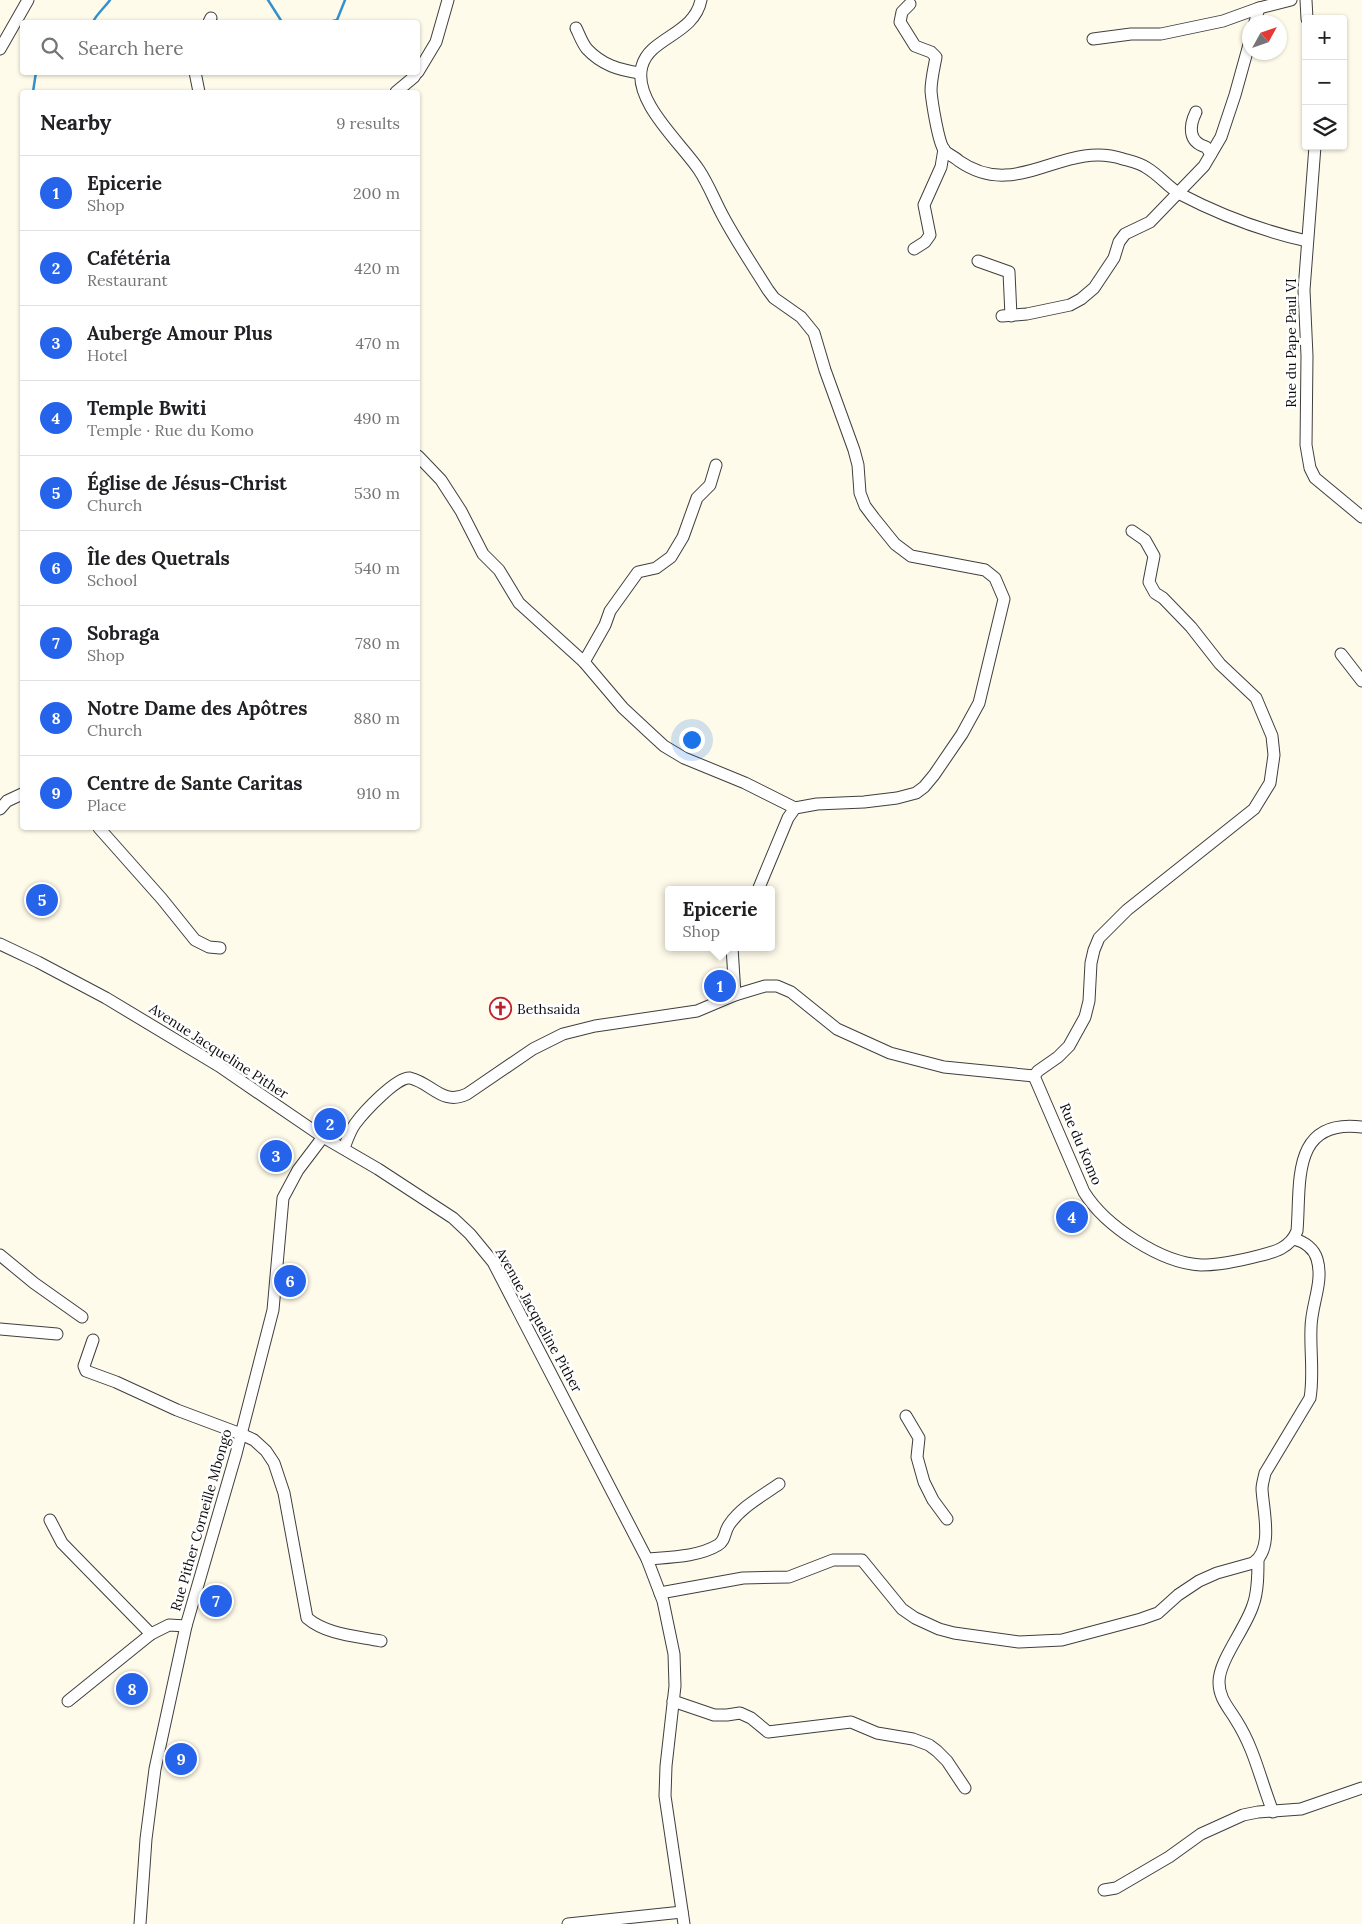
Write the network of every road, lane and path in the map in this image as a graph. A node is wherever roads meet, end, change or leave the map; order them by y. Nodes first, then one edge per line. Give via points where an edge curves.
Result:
1 (28, 0) edge
2 (448, 0) edge
3 (701, 0) edge
4 (1291, 0) edge
5 (1306, 0) edge
6 (910, 4) dead end
7 (1259, 8) junction
8 (1257, 15) edge
9 (1307, 15) edge
10 (576, 28) dead end
11 (1093, 39) dead end
12 (0, 49) edge
13 (1245, 60) edge
14 (420, 67) edge
15 (640, 73) junction
16 (196, 75) edge
17 (416, 75) edge
18 (199, 90) edge
19 (399, 90) edge
20 (1196, 112) dead end
21 (944, 150) junction
22 (1315, 150) edge
23 (1211, 154) junction
24 (1178, 193) junction
25 (1307, 241) junction
26 (914, 249) dead end
27 (978, 260) dead end
28 (420, 458) edge
29 (716, 466) dead end
30 (1362, 517) edge
31 (1132, 531) dead end
32 (1341, 654) dead end
33 (584, 662) junction
34 (1362, 681) edge
35 (20, 795) edge
36 (795, 808) junction
37 (0, 809) edge
38 (101, 830) edge
39 (760, 886) edge
40 (0, 944) edge
41 (220, 948) dead end
42 (732, 951) edge
43 (735, 995) junction
44 (1034, 1076) junction
45 (1362, 1127) edge
46 (323, 1136) junction
47 (344, 1148) junction
48 (1294, 1239) junction
49 (0, 1255) edge
50 (82, 1318) dead end
51 (0, 1329) edge
52 (57, 1334) dead end
53 (93, 1340) dead end
54 (906, 1416) dead end
55 (241, 1434) junction
56 (779, 1484) dead end
57 (947, 1519) dead end
58 (50, 1520) dead end
59 (647, 1559) junction
60 (1258, 1560) junction
61 (660, 1593) junction
62 (186, 1626) junction
63 (151, 1634) junction
64 (381, 1641) dead end
65 (674, 1701) junction
66 (68, 1702) dead end
67 (966, 1788) dead end
68 (1362, 1788) edge
69 (1273, 1812) junction
70 (1104, 1890) dead end
71 (682, 1912) junction
72 (140, 1924) edge
73 (568, 1924) edge
74 (684, 1924) edge

1 - 12 street
2 - 14 street via 436,42
3 - 15 street via 689,23 647,55
4 - 7 street
5 - 9 street
6 - 21 street via 902,12 900,22 915,46 936,57 931,90
7 - 8 street
7 - 11 street via 1223,21 1161,34
10 - 15 street via 586,48 602,60 619,70
13 - 23 street via 1221,136
15 - 36 street via 648,100 699,170 768,290 801,317 814,333 854,450 865,506 903,552 920,559 985,570 995,578 1004,599 979,703 962,734 924,787 916,793 897,798
16 - 18 street
17 - 19 street
20 - 23 street via 1190,131 1195,141
21 - 24 street via 987,175 1007,176 1085,155 1101,154 1147,167
21 - 26 street via 941,167 924,205 930,235
22 - 25 street, Rue du Pape Paul VI
23 - 24 street
24 - 25 street via 1274,233
24 - 27 street via 1150,222 1125,234 1094,288 1070,305 1006,316 1009,272
25 - 30 street, Rue du Pape Paul VI via 1304,290 1306,434 1310,468 1315,478
28 - 33 street via 442,480 483,554 499,570 519,603
29 - 33 street via 710,485 698,498 671,558 656,568 638,572 610,611
31 - 44 street via 1145,540 1154,556 1149,582 1155,594 1163,598 1220,664 1256,698 1272,736 1271,780 1254,810 1127,910 1099,938 1091,963 1088,1011 1063,1052
32 - 34 street
33 - 36 street via 623,708 664,746
35 - 37 street via 7,801
36 - 39 street
38 - 41 street via 139,871 194,940
40 - 46 street, Avenue Jacqueline Pither via 187,1045
42 - 43 street
43 - 44 street via 765,986 777,986 791,992 836,1029 890,1052 944,1067
43 - 47 street via 697,1010 563,1034 533,1049 460,1097 444,1096 413,1079 403,1078 356,1123
44 - 48 street, Rue du Komo via 1084,1192 1102,1214 1133,1238 1170,1258 1202,1265 1261,1256 1282,1248
45 - 48 street via 1334,1128 1318,1136 1307,1148 1299,1178
46 - 47 street, Avenue Jacqueline Pither
46 - 55 street, Rue Pither Corneille Mbongo via 298,1170 283,1198 276,1298
47 - 59 street, Avenue Jacqueline Pither via 453,1218 493,1262
48 - 60 street via 1313,1250 1318,1265 1311,1328 1312,1387 1310,1398 1266,1473 1262,1487 1266,1543
49 - 50 street
51 - 52 street
53 - 55 street via 84,1366 86,1371
54 - 57 street via 919,1438 917,1457 924,1482
55 - 62 street, Rue Pither Corneille Mbongo
55 - 64 street via 254,1440 274,1463 284,1493 307,1618 328,1630
56 - 59 street via 744,1509 729,1525 718,1545 686,1555
58 - 63 street via 62,1543
59 - 61 street, Avenue Jacqueline Pither
60 - 61 street via 1199,1581 1151,1616 1062,1640 1019,1642 938,1629 902,1609 862,1560 856,1559 833,1560 789,1577 743,1578
60 - 69 street via 1254,1604 1222,1668 1219,1681 1221,1695 1246,1736
61 - 65 street, Avenue Jacqueline Pither via 674,1654
62 - 63 street via 169,1625
62 - 72 street, Rue Pither Corneille Mbongo via 155,1769
63 - 66 street
65 - 67 street via 714,1714 740,1713 768,1732 851,1722 877,1733 913,1739 937,1751
65 - 71 street, Avenue Jacqueline Pither via 665,1796
68 - 69 street via 1301,1809
69 - 70 street via 1258,1812 1209,1830 1116,1888
71 - 73 street
71 - 74 street, Avenue Jacqueline Pither

